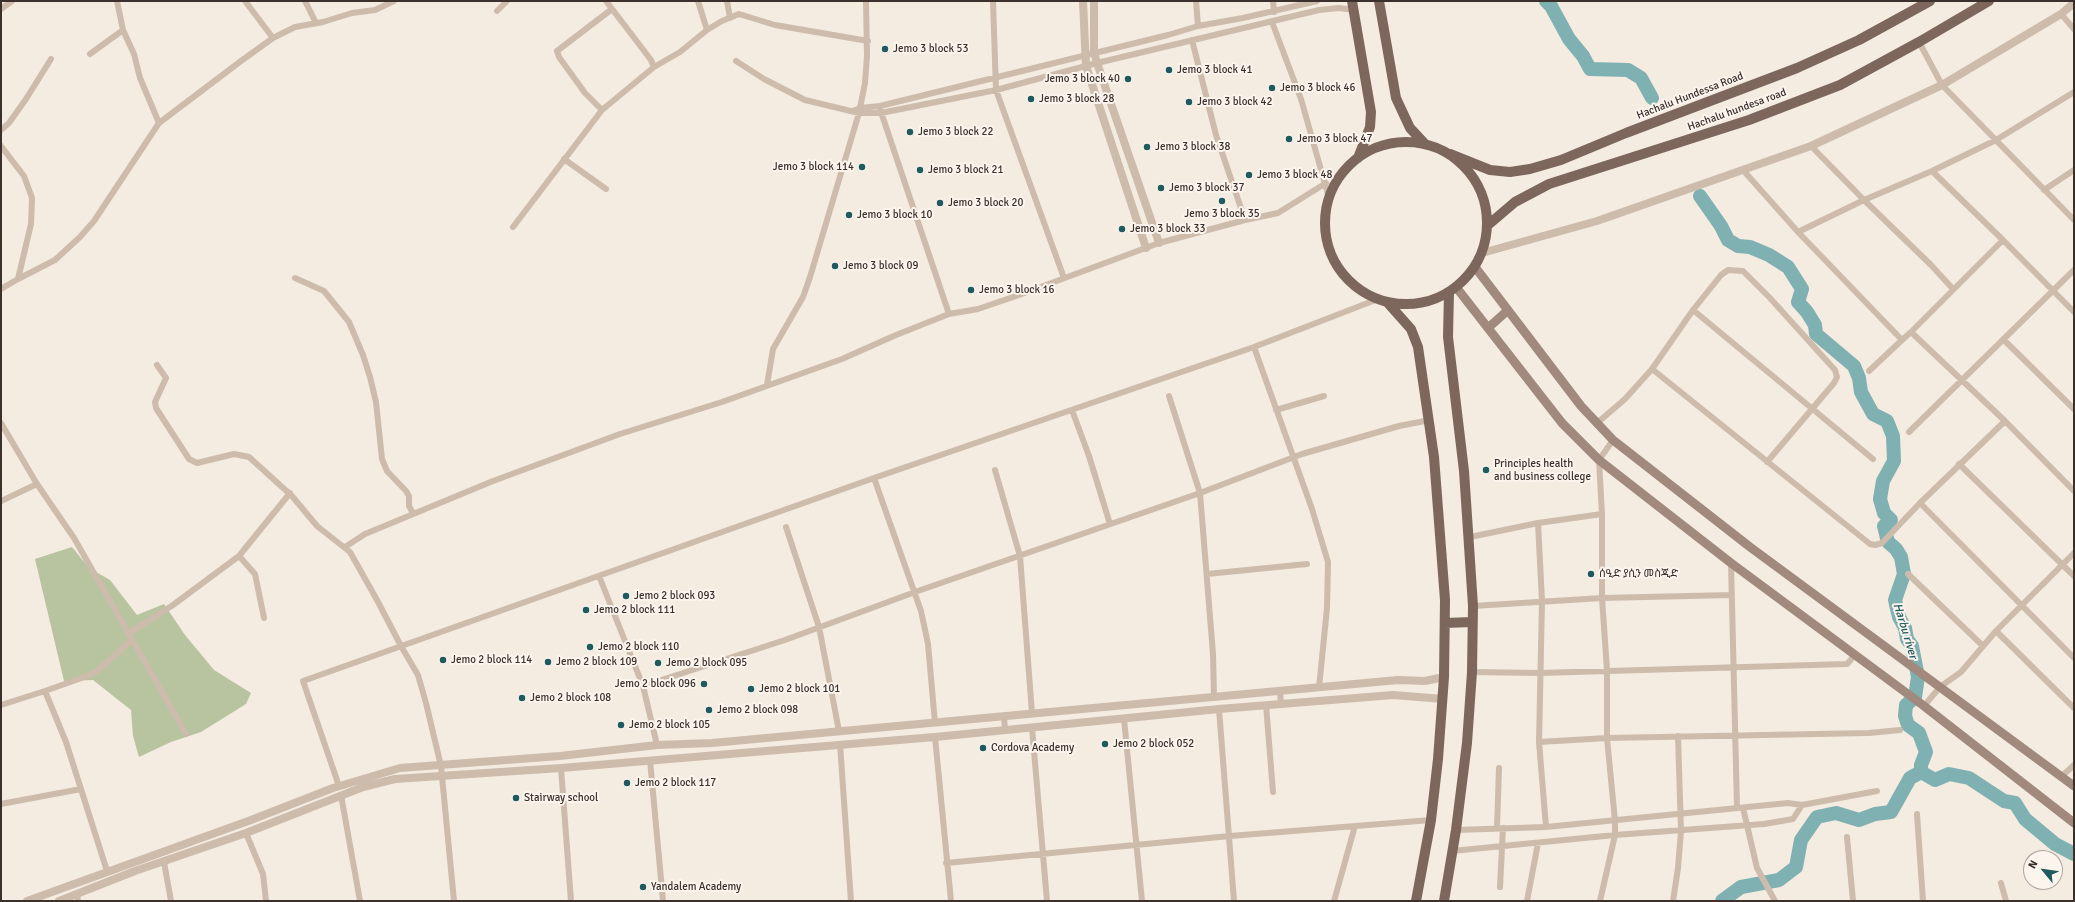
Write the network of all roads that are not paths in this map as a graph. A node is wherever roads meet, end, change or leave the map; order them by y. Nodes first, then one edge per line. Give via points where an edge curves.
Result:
1 (12, 1) edge
2 (117, 1) edge
3 (245, 1) edge
4 (305, 1) edge
5 (394, 1) edge
6 (507, 1) edge
7 (606, 1) edge
8 (698, 1) edge
9 (728, 1) edge
10 (866, 1) edge
11 (993, 1) edge
12 (1083, 1) edge
13 (1094, 1) edge
14 (1196, 1) edge
15 (1273, 1) edge
16 (1317, 1) edge
17 (1379, 1) edge
18 (1930, 1) edge
19 (1989, 1) edge
20 (2074, 4) edge
21 (1353, 5) edge
22 (1, 9) edge
23 (612, 9) junction
24 (496, 11) dead end
25 (1274, 12) junction
26 (2061, 14) junction
27 (730, 18) junction
28 (1243, 18) junction
29 (1272, 22) junction
30 (316, 23) junction
31 (1198, 26) junction
32 (1245, 28) junction
33 (2074, 29) edge
34 (123, 30) junction
35 (707, 30) junction
36 (1168, 35) junction
37 (273, 38) junction
38 (1192, 40) junction
39 (868, 41) junction
40 (1919, 42) junction
41 (1170, 46) junction
42 (1094, 52) junction
43 (90, 54) dead end
44 (1084, 55) junction
45 (51, 59) dead end
46 (736, 61) dead end
47 (1097, 63) junction
48 (1086, 66) junction
49 (654, 67) junction
50 (995, 77) junction
51 (1942, 85) junction
52 (996, 90) junction
53 (2074, 92) edge
54 (602, 110) junction
55 (880, 110) junction
56 (857, 111) junction
57 (159, 123) junction
58 (1, 130) edge
59 (1996, 140) junction
60 (1424, 143) junction
61 (1, 146) edge
62 (1811, 146) junction
63 (1450, 154) junction
64 (1358, 158) junction
65 (564, 159) junction
66 (1743, 170) junction
67 (2074, 170) edge
68 (1932, 171) junction
69 (1326, 183) junction
70 (606, 189) dead end
71 (2044, 190) junction
72 (1329, 198) junction
73 (1864, 200) junction
74 (1245, 220) junction
75 (2074, 220) edge
76 (1488, 225) junction
77 (513, 227) dead end
78 (1798, 232) junction
79 (2003, 240) junction
80 (1159, 243) junction
81 (1146, 248) junction
82 (1482, 253) junction
83 (1475, 267) junction
84 (2074, 270) edge
85 (295, 278) dead end
86 (1064, 278) junction
87 (18, 279) junction
88 (1, 289) edge
89 (1953, 289) junction
90 (1452, 290) junction
91 (2052, 291) junction
92 (1382, 301) junction
93 (1693, 310) junction
94 (1507, 311) junction
95 (2074, 312) edge
96 (949, 314) junction
97 (1488, 328) junction
98 (1911, 332) junction
99 (1902, 340) junction
100 (2004, 340) junction
101 (1254, 347) junction
102 (157, 365) dead end
103 (1652, 369) junction
104 (1869, 370) dead end
105 (1961, 380) junction
106 (767, 385) junction
107 (1169, 396) dead end
108 (1324, 396) dead end
109 (1812, 409) junction
110 (2074, 409) edge
111 (1072, 410) junction
112 (1276, 410) junction
113 (1430, 420) junction
114 (2005, 421) junction
115 (1, 423) edge
116 (1596, 424) junction
117 (1909, 432) dead end
118 (1613, 440) junction
119 (1293, 458) junction
120 (1873, 459) dead end
121 (1599, 460) junction
122 (1767, 462) junction
123 (1959, 464) junction
124 (995, 470) dead end
125 (874, 478) junction
126 (37, 484) junction
127 (2074, 491) edge
128 (290, 493) junction
129 (1200, 493) junction
130 (1, 501) edge
131 (1920, 503) junction
132 (413, 513) junction
133 (1602, 514) junction
134 (1538, 523) junction
135 (1110, 524) junction
136 (786, 527) dead end
137 (1470, 537) junction
138 (345, 547) junction
139 (2074, 552) edge
140 (239, 556) junction
141 (1020, 556) junction
142 (1731, 563) junction
143 (1306, 564) dead end
144 (2062, 564) junction
145 (1207, 574) junction
146 (1908, 574) dead end
147 (599, 576) junction
148 (2074, 576) edge
149 (915, 592) junction
150 (1732, 595) junction
151 (1602, 598) junction
152 (1542, 601) junction
153 (2022, 604) junction
154 (1474, 606) junction
155 (264, 618) dead end
156 (1472, 622) junction
157 (1445, 623) junction
158 (819, 627) junction
159 (1996, 631) junction
160 (128, 634) junction
161 (132, 640) junction
162 (401, 646) junction
163 (1983, 646) junction
164 (1855, 655) junction
165 (2074, 658) edge
166 (1734, 666) junction
167 (1607, 670) junction
168 (1472, 672) junction
169 (1540, 673) junction
170 (1444, 678) junction
171 (643, 686) junction
172 (1940, 687) junction
173 (1319, 688) junction
174 (45, 691) junction
175 (1280, 692) junction
176 (1214, 697) junction
177 (1443, 699) junction
178 (1281, 704) junction
179 (1, 705) edge
180 (1266, 705) junction
181 (1924, 706) junction
182 (2074, 708) edge
183 (1219, 709) junction
184 (1032, 713) junction
185 (1004, 716) junction
186 (1124, 718) junction
187 (936, 723) junction
188 (1032, 728) junction
189 (1900, 730) dead end
190 (839, 731) junction
191 (1005, 731) junction
192 (186, 734) dead end
193 (1678, 736) junction
194 (1734, 736) junction
195 (935, 737) junction
196 (1607, 738) junction
197 (1539, 742) junction
198 (712, 743) junction
199 (840, 744) junction
200 (657, 745) junction
201 (712, 755) junction
202 (650, 760) junction
203 (2074, 764) edge
204 (441, 766) junction
205 (561, 768) junction
206 (1499, 768) dead end
207 (441, 775) junction
208 (2061, 777) junction
209 (339, 786) junction
210 (2074, 786) edge
211 (81, 790) junction
212 (1876, 791) dead end
213 (1273, 792) dead end
214 (341, 795) junction
215 (1, 804) edge
216 (1802, 805) junction
217 (1740, 808) junction
218 (1681, 813) junction
219 (1917, 814) dead end
220 (1431, 820) junction
221 (1615, 821) junction
222 (2074, 823) edge
223 (1355, 826) junction
224 (1747, 826) junction
225 (1546, 827) junction
226 (1500, 828) junction
227 (1456, 830) junction
228 (1681, 831) junction
229 (246, 833) junction
230 (1615, 835) junction
231 (1230, 836) junction
232 (1847, 837) dead end
233 (1538, 842) junction
234 (1137, 845) junction
235 (1503, 846) junction
236 (1452, 852) junction
237 (1043, 855) junction
238 (133, 862) junction
239 (164, 862) junction
240 (946, 863) junction
241 (107, 871) junction
242 (135, 871) junction
243 (2001, 883) dead end
244 (1500, 887) dead end
245 (78, 898) edge
246 (27, 901) edge
247 (59, 901) edge
248 (171, 901) edge
249 (266, 901) edge
250 (360, 901) edge
251 (454, 901) edge
252 (571, 901) edge
253 (663, 901) edge
254 (852, 901) edge
255 (951, 901) edge
256 (1047, 901) edge
257 (1142, 901) edge
258 (1234, 901) edge
259 (1334, 901) edge
260 (1416, 901) edge
261 (1444, 901) edge
262 (1527, 901) edge
263 (1600, 901) edge
264 (1673, 901) edge
265 (1775, 901) edge
266 (1853, 901) edge
267 (1923, 901) edge
268 (2006, 901) edge

1 - 22 street
2 - 34 street
3 - 37 street
4 - 30 street
5 - 30 street via 375,10 352,13
6 - 24 street
7 - 23 street
8 - 35 street
9 - 27 street
10 - 39 street
11 - 50 street
12 - 44 street
13 - 42 street
14 - 31 street
15 - 25 street
16 - 25 street
17 - 60 main road via 1396,98 1410,128
18 - 63 main road, Hachalu Hundessa Road via 1859,40 1797,68 1561,160 1510,172 1490,170
19 - 40 main road, Hachalu hundesa road
20 - 26 street
21 - 29 street via 1328,8
21 - 64 main road via 1372,112 1370,128
23 - 49 street
23 - 54 street via 557,51 585,93
25 - 28 street
26 - 33 street
26 - 51 street
27 - 35 street
27 - 39 street via 739,14 775,25
28 - 31 street
28 - 32 street
29 - 32 street
29 - 69 street via 1301,99
30 - 37 street via 295,27
31 - 36 street
32 - 38 street
34 - 43 street
34 - 57 street
35 - 49 street via 680,52
36 - 41 street
36 - 42 street
37 - 57 street
38 - 41 street
38 - 74 street via 1216,135
39 - 56 street via 865,83
40 - 51 street
40 - 76 main road, Hachalu hundesa road via 1840,85 1749,120 1549,184 1515,202
41 - 47 street
42 - 44 street
42 - 47 street
44 - 48 street
44 - 50 street
45 - 58 street via 26,99
46 - 56 street via 805,100
47 - 48 street
47 - 80 street
48 - 52 street
48 - 81 street
49 - 54 street
50 - 52 street
50 - 55 street
51 - 59 street
51 - 62 street
52 - 55 street
52 - 86 street
53 - 59 street
54 - 65 street
55 - 56 street
55 - 96 street
56 - 106 street via 808,283 803,297 773,349
57 - 87 street via 94,221 80,237 55,260
59 - 68 street
59 - 71 street
60 - 63 main road, Hachalu Hundessa Road
60 - 64 main road via 1397,142 1377,148
61 - 87 street via 24,176 32,198 30,224
62 - 66 street
62 - 73 street
63 - 76 main road via 1471,173 1484,198
64 - 72 main road via 1346,169
65 - 70 street
65 - 77 street
66 - 78 street
66 - 82 street via 1597,221
67 - 71 street
68 - 73 street
68 - 79 street
69 - 72 street
69 - 74 street via 1278,213
71 - 75 street
72 - 92 main road via 1326,229 1333,258 1351,283
73 - 78 street
73 - 89 street
74 - 80 street
76 - 82 main road
78 - 99 street
79 - 89 street
79 - 91 street
80 - 81 street
81 - 86 street
82 - 83 main road
83 - 90 main road
83 - 94 main road
84 - 91 street
85 - 132 street via 324,291 349,322 370,377 376,402 382,459 387,471 409,496 409,506
86 - 96 street via 978,309
87 - 88 street
89 - 98 street
90 - 92 main road via 1429,301 1408,305
90 - 97 main road
90 - 137 main road via 1448,337
91 - 95 street
91 - 100 street
92 - 101 street
92 - 113 main road via 1411,329 1418,347
93 - 103 street
93 - 109 street
93 - 109 street via 1721,275 1728,270 1743,271 1835,370 1837,377 1834,384
94 - 97 main road
94 - 116 main road
96 - 106 street via 861,352
97 - 121 main road via 1562,423
98 - 99 street
98 - 105 street
99 - 104 street
100 - 105 street
100 - 110 street
101 - 111 street
101 - 112 street
102 - 128 street via 166,378 155,402 156,408 189,459 197,463 234,454 249,457
103 - 116 street via 1625,399
103 - 122 street
105 - 114 street
105 - 117 street
106 - 132 street via 620,434
107 - 129 street
108 - 112 street
109 - 120 street
109 - 122 street
111 - 125 street
111 - 135 street
112 - 119 street
113 - 119 street via 1399,426
113 - 157 main road via 1442,539
114 - 123 street
114 - 127 street
115 - 126 street
116 - 118 main road
118 - 121 street
118 - 172 main road via 1750,547
119 - 129 street
119 - 173 street via 1312,508 1328,562 1327,608
121 - 133 street
121 - 142 main road
122 - 131 street via 1870,544 1882,543
123 - 131 street
123 - 144 street
124 - 141 street
125 - 147 street
125 - 149 street
126 - 130 street
126 - 160 street via 74,538
128 - 138 street via 317,526
128 - 140 street
129 - 135 street
129 - 145 street
131 - 153 street
132 - 138 street via 365,534
133 - 134 street
133 - 151 street
134 - 137 street
134 - 152 street
135 - 141 street
136 - 158 street
137 - 154 main road
138 - 162 street
139 - 144 street
140 - 155 street via 255,574
140 - 160 street
141 - 149 street
141 - 184 street
142 - 150 street
142 - 164 main road
143 - 145 street
144 - 148 street
144 - 153 street
145 - 176 street
146 - 163 street
147 - 162 street
147 - 171 street
149 - 158 street
149 - 187 street via 928,644
150 - 151 street
150 - 166 street
151 - 152 street
151 - 167 street
152 - 154 street
152 - 169 street
153 - 159 street
153 - 165 street
154 - 156 main road
156 - 157 main road
156 - 168 main road
157 - 170 main road
158 - 171 street via 733,658
158 - 190 street
159 - 163 street
159 - 182 street
160 - 161 street
161 - 174 street via 98,670
161 - 192 street
162 - 204 street via 418,675
162 - 209 street via 303,681
163 - 172 street via 1960,672
164 - 166 street via 1848,664
164 - 181 main road
166 - 167 street
166 - 194 street
167 - 169 street
167 - 196 street
168 - 169 street
168 - 227 main road via 1467,743
169 - 197 street
170 - 173 street
170 - 177 main road
171 - 200 street
172 - 181 street
172 - 208 main road
173 - 175 street
174 - 179 street
174 - 211 street via 66,742
175 - 176 street
175 - 178 street
176 - 184 street
177 - 178 street via 1393,695
177 - 220 main road
178 - 180 street
180 - 183 street
180 - 213 street
181 - 222 main road
183 - 186 street
183 - 231 street
184 - 185 street
185 - 187 street
185 - 191 street
186 - 188 street
186 - 234 street
187 - 190 street
188 - 191 street
188 - 237 street
189 - 194 street via 1870,734
190 - 198 street
191 - 195 street
193 - 194 street
193 - 196 street
193 - 218 street
194 - 217 street
195 - 199 street
195 - 240 street
196 - 197 street
196 - 221 street
197 - 225 street
198 - 200 street
198 - 201 street
199 - 201 street
199 - 254 street
200 - 204 street
201 - 202 street
202 - 205 street
202 - 253 street
203 - 208 street
204 - 207 street
204 - 209 street via 400,768
205 - 207 street
205 - 252 street
206 - 226 street
207 - 214 street via 382,781
207 - 251 street
208 - 210 main road
209 - 238 street
211 - 215 street
211 - 241 street
212 - 216 street
214 - 229 street
214 - 250 street
216 - 217 street via 1794,803
216 - 224 street via 1793,819
217 - 218 street
217 - 224 street
218 - 221 street
218 - 228 street
219 - 267 street
220 - 223 street
220 - 260 main road
221 - 225 street
221 - 230 street
223 - 231 street
223 - 259 street
224 - 228 street
224 - 265 street via 1757,868
225 - 226 street
226 - 227 street
226 - 235 street
227 - 236 main road
228 - 230 street
228 - 264 street
229 - 239 street
229 - 249 street via 263,874
230 - 233 street
230 - 263 street
231 - 234 street
231 - 258 street
232 - 266 street
233 - 235 street
233 - 262 street
234 - 237 street
234 - 257 street
235 - 236 street
235 - 244 street
236 - 261 main road
237 - 240 street
237 - 256 street
238 - 241 street
238 - 242 street
239 - 242 street
239 - 248 street
240 - 255 street
241 - 246 street
242 - 245 street
243 - 268 street
245 - 247 street

